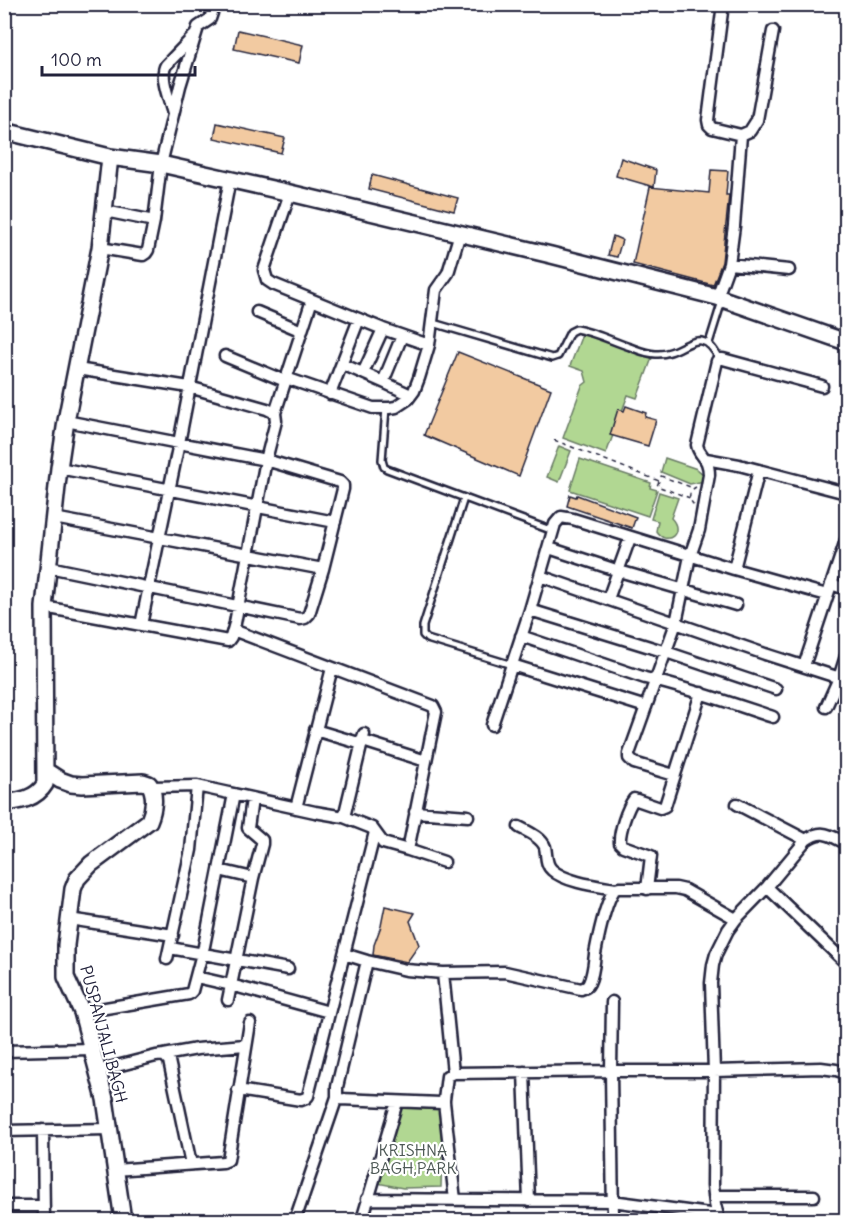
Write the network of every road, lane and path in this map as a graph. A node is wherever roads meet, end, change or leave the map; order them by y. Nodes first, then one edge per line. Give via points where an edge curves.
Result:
1 (215, 4) edge
2 (723, 4) edge
3 (773, 32) dead end
4 (196, 34) junction
5 (173, 114) junction
6 (4, 131) edge
7 (741, 135) junction
8 (110, 157) junction
9 (160, 164) junction
10 (230, 179) junction
11 (290, 193) junction
12 (105, 211) junction
13 (154, 221) junction
14 (460, 233) junction
15 (100, 248) junction
16 (729, 264) junction
17 (789, 270) dead end
18 (720, 298) junction
19 (312, 300) junction
20 (257, 312) dead end
21 (359, 319) junction
22 (433, 323) junction
23 (383, 329) junction
24 (302, 331) junction
25 (402, 336) junction
26 (709, 342) junction
27 (846, 342) edge
28 (429, 345) junction
29 (225, 356) dead end
30 (719, 359) junction
31 (342, 364) junction
32 (77, 369) junction
33 (363, 373) junction
34 (286, 379) junction
35 (383, 382) junction
36 (822, 386) dead end
37 (189, 387) junction
38 (330, 394) junction
39 (411, 395) junction
40 (386, 408) junction
41 (275, 413) junction
42 (66, 421) junction
43 (554, 440) dead end
44 (179, 443) junction
45 (706, 459) junction
46 (266, 460) junction
47 (59, 468) junction
48 (759, 470) junction
49 (659, 481) junction
50 (693, 488) dead end
51 (169, 490) junction
52 (846, 493) edge
53 (464, 498) junction
54 (690, 498) dead end
55 (258, 507) junction
56 (54, 518) junction
57 (335, 522) junction
58 (554, 531) junction
59 (159, 538) junction
60 (630, 538) junction
61 (846, 540) edge
62 (549, 548) junction
63 (247, 554) junction
64 (690, 556) junction
65 (49, 567) junction
66 (323, 569) junction
67 (734, 570) junction
68 (618, 571) junction
69 (540, 576) junction
70 (831, 584) junction
71 (149, 588) junction
72 (846, 589) edge
73 (683, 590) junction
74 (826, 596) junction
75 (608, 599) junction
76 (238, 605) junction
77 (736, 605) dead end
78 (44, 607) junction
79 (530, 610) junction
80 (676, 623) junction
81 (141, 625) junction
82 (233, 630) junction
83 (521, 636) junction
84 (666, 652) junction
85 (846, 656) edge
86 (512, 665) junction
87 (804, 666) junction
88 (332, 668) junction
89 (843, 679) edge
90 (656, 680) junction
91 (776, 689) dead end
92 (701, 693) junction
93 (646, 707) junction
94 (826, 707) dead end
95 (773, 717) dead end
96 (492, 725) dead end
97 (315, 730) junction
98 (363, 740) junction
99 (426, 761) junction
100 (46, 771) junction
101 (674, 775) junction
102 (197, 786) junction
103 (152, 788) junction
104 (234, 794) junction
105 (252, 799) junction
106 (4, 802) edge
107 (737, 804) dead end
108 (296, 808) junction
109 (415, 812) junction
110 (468, 816) dead end
111 (344, 817) junction
112 (519, 827) dead end
113 (375, 832) junction
114 (806, 840) junction
115 (846, 843) edge
116 (408, 850) junction
117 (444, 862) dead end
118 (219, 870) junction
119 (253, 878) junction
120 (768, 887) junction
121 (615, 889) junction
122 (647, 889) junction
123 (69, 919) junction
124 (736, 919) junction
125 (172, 935) junction
126 (170, 948) junction
127 (202, 953) junction
128 (344, 954) junction
129 (167, 959) dead end
130 (236, 959) junction
131 (367, 961) junction
132 (846, 963) edge
133 (288, 969) dead end
134 (443, 973) junction
135 (196, 977) junction
136 (231, 985) junction
137 (228, 1000) dead end
138 (612, 1002) dead end
139 (82, 1012) junction
140 (329, 1012) junction
141 (250, 1023) dead end
142 (245, 1045) junction
143 (92, 1050) junction
144 (4, 1051) edge
145 (164, 1055) junction
146 (97, 1071) junction
147 (611, 1071) junction
148 (714, 1071) junction
149 (524, 1072) junction
150 (453, 1073) junction
151 (846, 1073) edge
152 (238, 1090) junction
153 (336, 1097) junction
154 (397, 1102) junction
155 (444, 1102) junction
156 (109, 1129) junction
157 (43, 1130) junction
158 (4, 1131) edge
159 (190, 1164) junction
160 (116, 1170) junction
161 (714, 1196) junction
162 (814, 1196) dead end
163 (367, 1199) junction
164 (454, 1200) junction
165 (529, 1201) junction
166 (612, 1201) junction
167 (4, 1206) edge
168 (44, 1206) junction
169 (718, 1218) edge
170 (44, 1221) edge
171 (123, 1221) edge
172 (296, 1221) edge
173 (362, 1221) edge
174 (613, 1221) edge

1 - 4 street via 212,16 199,26
2 - 7 street via 708,120 712,128
3 - 7 street via 757,120 750,131
4 - 5 street
4 - 5 street via 163,70
5 - 9 street
6 - 8 street
7 - 16 street
8 - 9 street
8 - 12 street
9 - 10 street
9 - 13 street
10 - 11 street
10 - 37 street
11 - 14 street
11 - 19 street via 264,275 273,284
12 - 13 street
12 - 15 street
13 - 15 street via 143,255
14 - 18 street
14 - 22 street via 449,271 435,293
15 - 32 street
16 - 17 street
16 - 18 street
18 - 26 lane
18 - 27 street
19 - 21 street
19 - 24 street
20 - 24 street
21 - 23 street
21 - 31 street
22 - 26 lane via 552,358 558,356 570,332 576,329 651,354 667,353 695,341
22 - 28 street
23 - 25 street
23 - 33 street
24 - 34 street
25 - 28 street
25 - 35 street
26 - 30 lane
28 - 39 street
29 - 34 street
30 - 36 street
30 - 45 street via 697,445
31 - 33 street
31 - 38 street
32 - 37 street
32 - 42 street
33 - 35 street
34 - 38 street
34 - 41 street
35 - 39 street
37 - 41 street
37 - 44 street
38 - 40 street via 373,408
39 - 40 street via 396,407
40 - 53 lane via 384,466
41 - 46 street
42 - 44 street
42 - 47 street
43 - 49 path
44 - 46 street
44 - 51 street
45 - 48 street
45 - 64 street via 709,475
46 - 55 street
46 - 57 street via 342,484
47 - 51 street
47 - 56 street
48 - 52 street
48 - 67 street
49 - 50 path via 661,476
49 - 54 path via 657,486
51 - 55 street
51 - 59 street
53 - 58 lane
53 - 86 lane via 423,635
55 - 57 street
55 - 63 street
56 - 59 street
56 - 65 street
57 - 66 street
58 - 60 street via 557,521 565,517
58 - 62 street
59 - 63 street
59 - 71 street
60 - 64 street
60 - 68 street
61 - 70 street
62 - 68 street
62 - 69 street
63 - 66 street
63 - 76 street
64 - 67 street
64 - 73 street
65 - 71 street
65 - 78 street
66 - 76 street via 309,614 303,619
67 - 74 street
68 - 73 street
68 - 75 street
69 - 75 street
69 - 79 street
70 - 72 street
70 - 74 street
71 - 76 street
71 - 81 street
73 - 77 street
73 - 80 street
74 - 87 street
75 - 80 street
76 - 82 street
78 - 81 street
78 - 100 street
79 - 83 street
79 - 84 street
80 - 84 street
80 - 87 street
81 - 82 street via 226,642
82 - 88 street
83 - 86 street
83 - 90 street
84 - 90 street
84 - 91 street
85 - 89 street
86 - 93 street
86 - 96 street
87 - 89 street
88 - 97 street
88 - 99 street via 433,706 436,712
89 - 94 street
90 - 92 street
90 - 93 street
92 - 95 street
92 - 101 street
93 - 101 street via 629,758
97 - 98 street
97 - 108 street
98 - 99 street
98 - 111 street
99 - 109 street
100 - 103 street via 71,784 143,782
100 - 106 street via 45,784 38,793
101 - 122 street via 663,807 633,800 620,838 623,846 651,856
102 - 103 street
102 - 104 street
102 - 125 street via 191,850
103 - 123 street, PUSPANJALI BAGH via 149,820 82,873 73,889
104 - 105 street
104 - 118 street
105 - 108 street
105 - 119 street via 248,828 262,842
107 - 114 street
108 - 111 street
109 - 110 street
109 - 116 street
111 - 113 street
112 - 121 street via 539,839 552,870 576,881
113 - 116 street via 383,843
113 - 128 street
114 - 115 street via 820,833
114 - 120 street
116 - 117 street
118 - 119 street
118 - 127 street
119 - 130 street
120 - 124 street
120 - 132 street
121 - 122 street
121 - 134 street via 598,938 589,983 584,988 513,973
122 - 124 street via 685,890
123 - 125 street
123 - 139 street, PUSPANJALI BAGH via 66,977
124 - 148 street via 723,937 713,965
125 - 126 street
126 - 127 street
126 - 129 street
127 - 130 street
127 - 135 street
128 - 131 street
128 - 140 street
130 - 133 street
130 - 136 street
131 - 134 street
131 - 153 street
134 - 150 street
135 - 136 street
135 - 139 street via 189,994
136 - 137 street
136 - 140 street
138 - 147 street
139 - 143 street, PUSPANJALI BAGH
140 - 152 street via 306,1098
141 - 142 street
142 - 145 street
142 - 152 street
143 - 144 street
143 - 146 street, PUSPANJALI BAGH
145 - 146 street
145 - 159 street via 169,1061
146 - 156 street, PUSPANJALI BAGH
147 - 148 street
147 - 149 street
147 - 166 street
148 - 151 street via 821,1068
148 - 161 street
149 - 150 street
149 - 165 street
150 - 155 street via 447,1076
152 - 159 street via 228,1160
153 - 154 street
153 - 172 street
154 - 155 street
154 - 163 street
155 - 164 street
156 - 157 street
156 - 160 street, PUSPANJALI BAGH
157 - 158 street
157 - 168 street
159 - 160 street
160 - 171 street, PUSPANJALI BAGH
161 - 162 street
161 - 169 street
163 - 164 street
163 - 173 street
164 - 165 street
165 - 166 street
166 - 169 street
166 - 174 street
167 - 168 street
168 - 170 street

